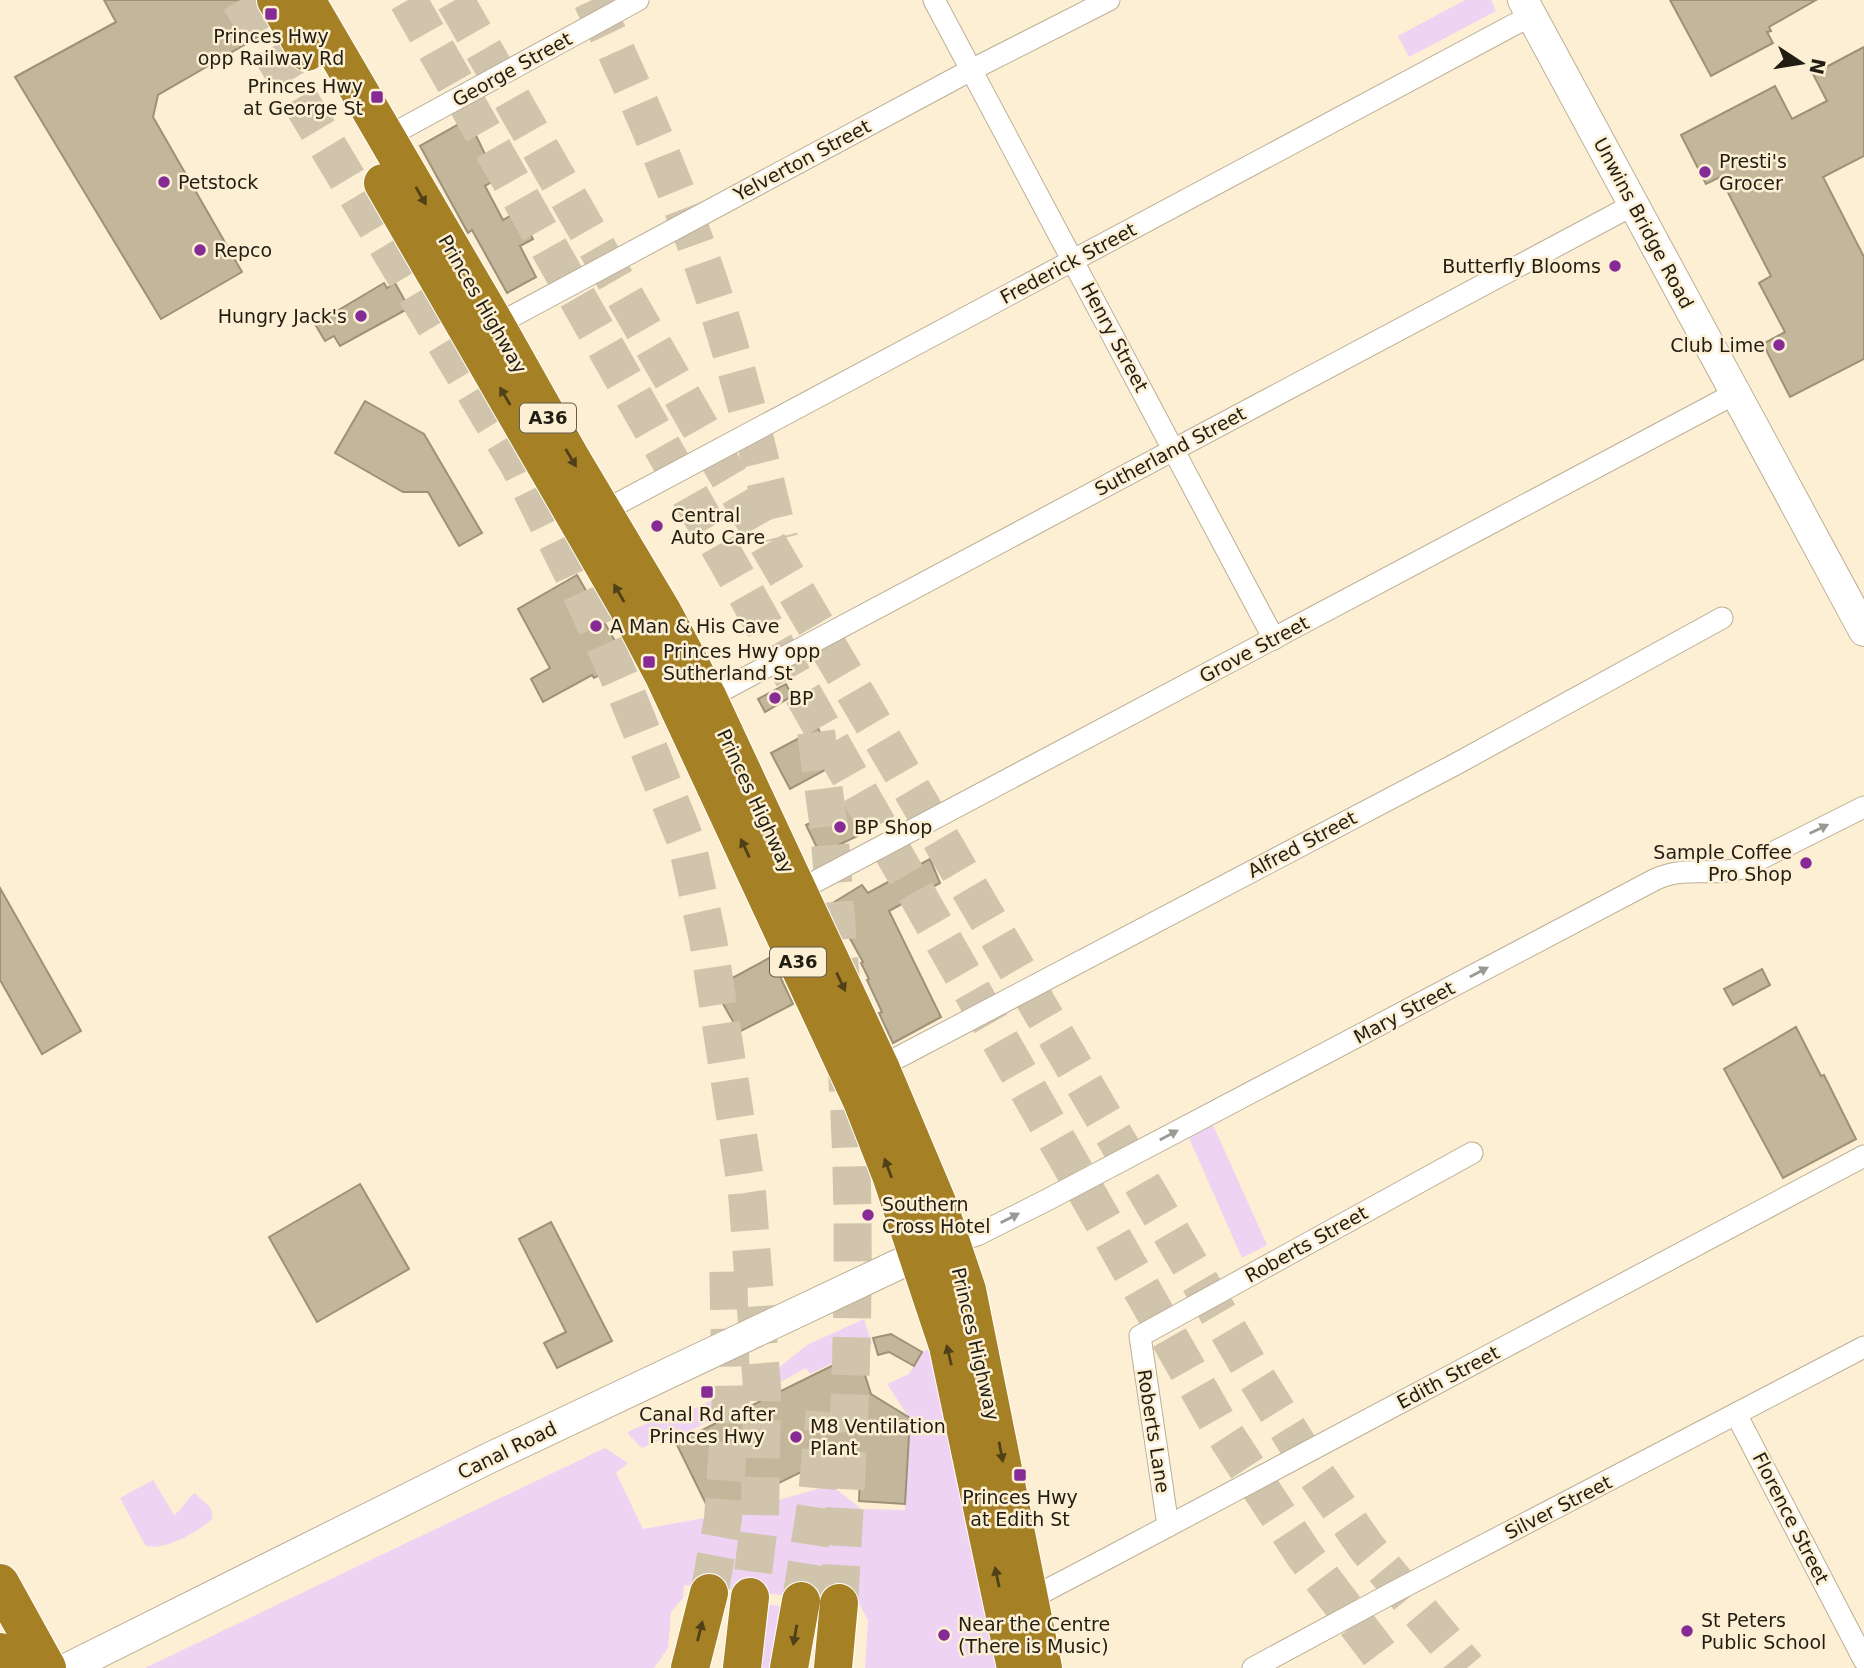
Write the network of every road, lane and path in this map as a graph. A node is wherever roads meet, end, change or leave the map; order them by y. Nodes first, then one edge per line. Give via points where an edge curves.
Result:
1 (276, 0) edge
2 (306, 0) edge
3 (638, 0) edge
4 (934, 0) edge
5 (1109, 0) edge
6 (1528, 7) edge
7 (971, 70) junction
8 (387, 137) junction
9 (1633, 205) junction
10 (1073, 260) junction
11 (496, 325) junction
12 (1736, 393) junction
13 (1173, 449) junction
14 (604, 511) junction
15 (1722, 618) dead end
16 (1864, 631) edge
17 (1274, 639) junction
18 (708, 698) junction
19 (1864, 807) edge
20 (785, 897) junction
21 (880, 1067) junction
22 (1472, 1153) dead end
23 (1864, 1156) edge
24 (935, 1249) junction
25 (1140, 1336) joint
26 (1864, 1347) edge
27 (1737, 1414) junction
28 (1168, 1526) junction
29 (0, 1583) edge
30 (709, 1593) tunnel mouth
31 (1030, 1596) junction
32 (750, 1597) tunnel mouth
33 (801, 1601) tunnel mouth
34 (839, 1603) tunnel mouth
35 (13, 1642) edge
36 (1864, 1660) edge
37 (8, 1668) edge
38 (47, 1668) edge
39 (68, 1668) edge
40 (690, 1668) edge
41 (742, 1668) edge
42 (789, 1668) edge
43 (833, 1668) edge
44 (1016, 1668) edge
45 (1043, 1668) edge
46 (1253, 1668) edge

20 -> 1 highway, Princes Highway / A36 via 627,606
2 - 8 highway, Princes Highway / A36
3 - 8 street, George Street
4 - 7 street, Henry Street
5 - 7 street, Yelverton Street
6 - 9 main road, Unwins Bridge Road
6 - 10 street, Frederick Street
7 - 10 street, Henry Street
7 - 11 street, Yelverton Street
8 -> 11 highway, Princes Highway / A36
9 - 12 main road, Unwins Bridge Road
9 - 13 street, Sutherland Street
10 - 13 street, Henry Street
10 - 14 street, Frederick Street
11 -> 14 highway, Princes Highway / A36
12 - 16 main road, Unwins Bridge Road
12 - 17 street, Grove Street
13 - 17 street, Henry Street
13 - 18 street, Sutherland Street
14 - 18 highway, Princes Highway / A36
15 - 21 street, Alfred Street via 1456,764
17 - 20 street, Grove Street
18 - 20 highway, Princes Highway / A36
24 -> 19 street, Mary Street via 977,1235 1656,879 1671,872 1742,868
20 -> 21 highway, Princes Highway / A36
24 -> 20 highway, Princes Highway / A36 via 862,1101
21 - 24 highway, Princes Highway / A36 via 912,1141
22 - 25 street, Roberts Street
23 - 28 street, Edith Street
24 -> 31 highway, Princes Highway / A36 via 970,1300
24 - 39 main road, Canal Road via 485,1460
44 -> 24 highway, Princes Highway / A36 via 948,1346
25 - 28 street, Roberts Lane
26 - 27 street, Silver Street
27 - 36 street, Florence Street
27 - 46 street, Silver Street
28 - 31 street, Edith Street
29 - 35 highway
40 -> 30 highway
31 - 45 highway, Princes Highway / A36
32 - 41 highway
33 -> 42 highway
34 - 43 highway
35 - 37 highway
35 - 38 highway

